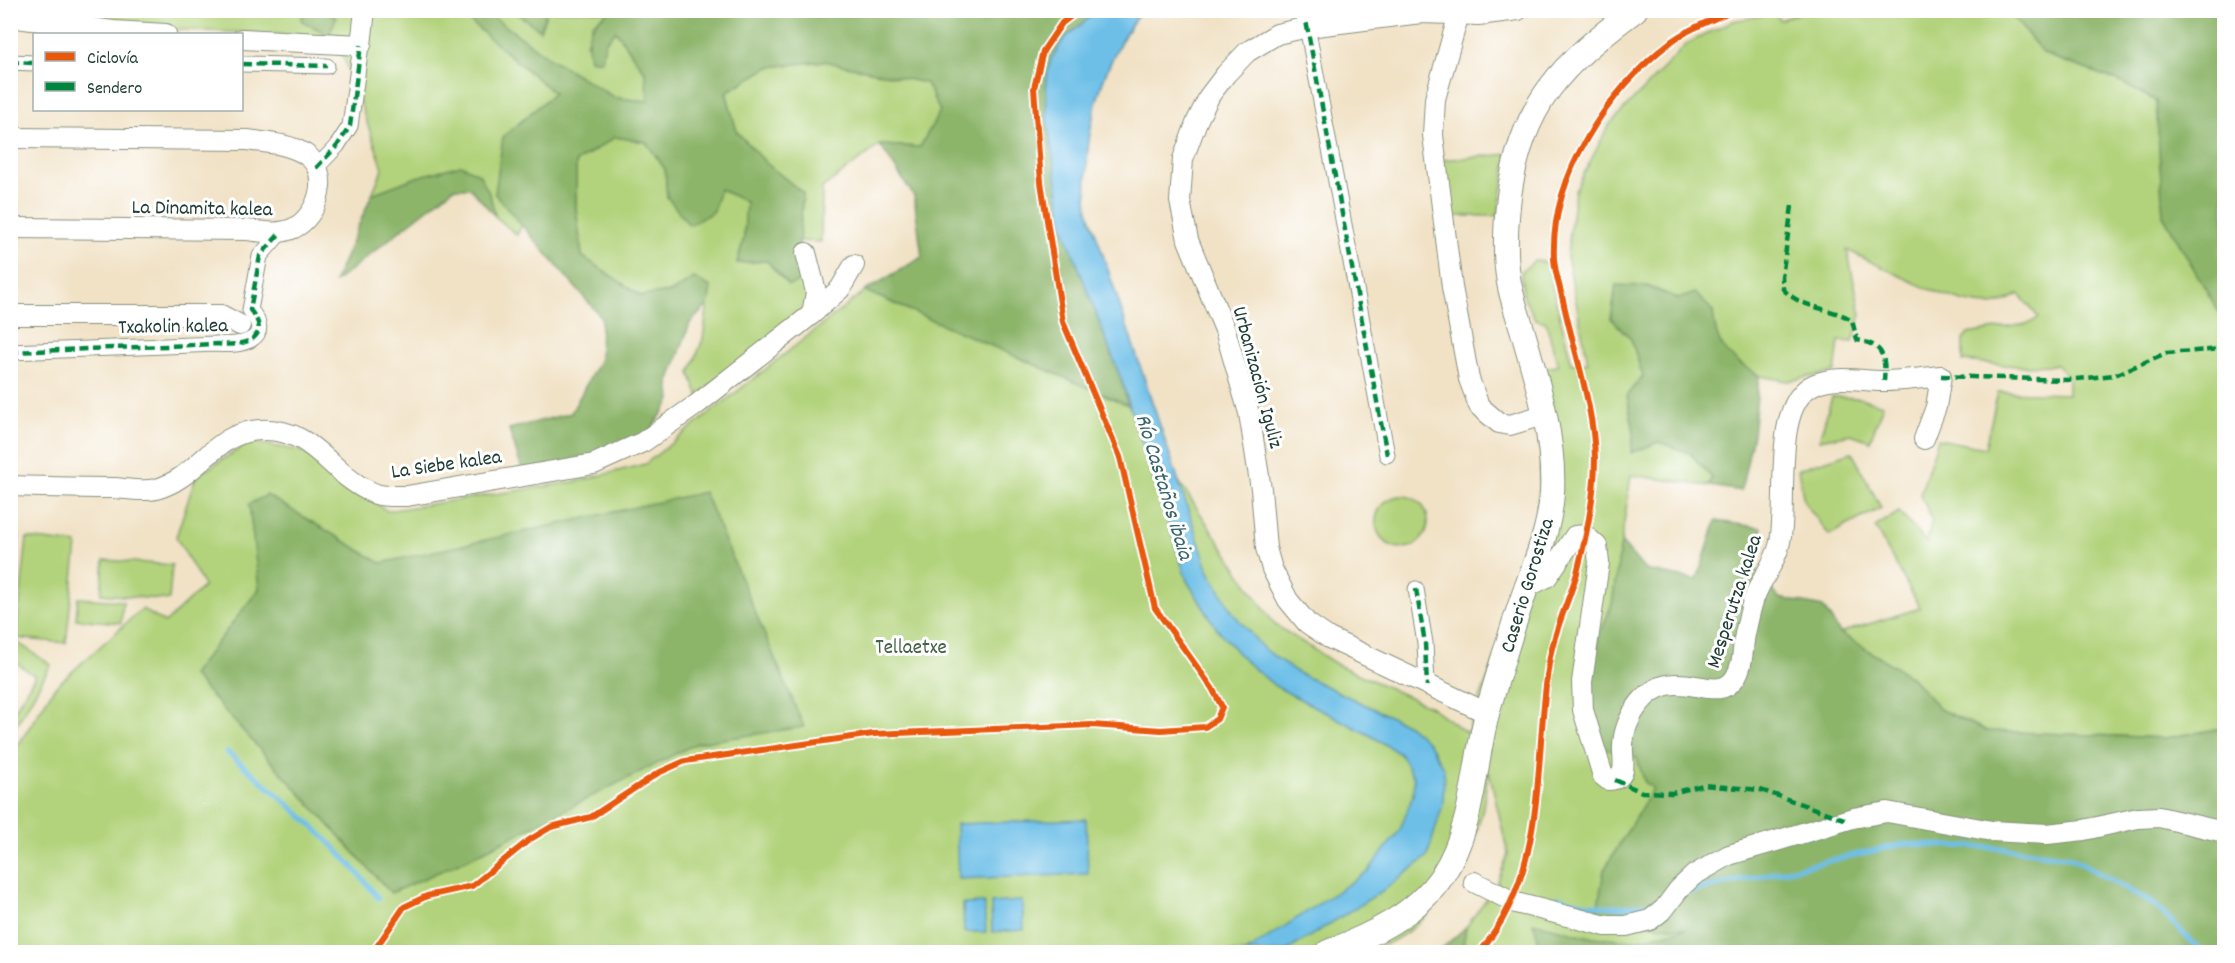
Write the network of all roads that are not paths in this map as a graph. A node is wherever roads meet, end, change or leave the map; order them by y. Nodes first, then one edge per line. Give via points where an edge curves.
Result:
1 (365, 10) edge
2 (1518, 10) edge
3 (1635, 10) edge
4 (1460, 13) edge
5 (10, 17) edge
6 (1306, 19) edge
7 (148, 33) edge
8 (243, 39) edge
9 (361, 45) junction
10 (10, 62) edge
11 (33, 63) edge
12 (243, 64) edge
13 (327, 66) dead end
14 (10, 138) edge
15 (316, 168) junction
16 (10, 228) edge
17 (280, 233) junction
18 (806, 254) dead end
19 (854, 265) dead end
20 (812, 314) junction
21 (10, 315) edge
22 (240, 325) dead end
23 (10, 352) edge
24 (1543, 415) junction
25 (1924, 440) dead end
26 (1386, 455) dead end
27 (10, 486) edge
28 (1527, 587) junction
29 (1416, 589) dead end
30 (1427, 686) junction
31 (1487, 713) junction
32 (2224, 832) edge
33 (1474, 882) dead end
34 (1328, 952) edge

1 - 9 street
2 - 4 street, Urbanización Iguliz
3 - 24 street, Caserio Gorostiza via 1590,43 1556,79 1534,110 1520,143 1505,224 1508,277
4 - 6 street, Urbanización Iguliz
4 - 24 street via 1435,99 1433,135 1452,287 1469,379 1479,406 1499,423 1510,425
5 - 7 street
6 - 26 street
6 - 30 street, Urbanización Iguliz via 1247,52 1210,95 1183,159 1180,201 1188,240 1225,330 1249,413 1266,549 1278,585 1307,623 1329,638
8 - 9 street
9 - 15 street via 350,126
10 - 11 street
12 - 13 street
14 - 15 street via 247,140 285,145 308,156
15 - 17 street, La Dinamita kalea via 321,184 316,206 306,221
16 - 17 street, La Dinamita kalea
17 - 23 street, Txakolin kalea via 260,256 250,310 259,326 249,342 234,346
18 - 20 street via 816,292
19 - 20 street, La Siebe kalea via 840,289
20 - 27 street, La Siebe kalea via 643,442 594,464 407,496 378,495 357,484 293,433 260,430 232,435 185,476 155,489
21 - 22 street via 221,315
24 - 28 street, Caserio Gorostiza via 1552,492 1546,529
25 - 28 street, Mesperutza kalea via 1941,376 1884,381 1831,379 1802,393 1783,454 1780,545 1756,593 1745,636 1744,658 1735,677 1718,690 1675,681 1639,703 1628,723 1623,746 1625,766 1615,780 1603,776 1583,710 1582,682 1599,563 1597,546 1585,535 1575,536 1547,577
28 - 31 street, Caserio Gorostiza
29 - 30 street
30 - 31 street, Urbanización Iguliz
31 - 34 street, Caserio Gorostiza via 1467,821 1441,878 1399,918 1370,936
32 - 33 street via 2159,817 2047,834 1992,831 1887,812 1729,855 1694,875 1650,920 1626,926 1606,926 1516,903

